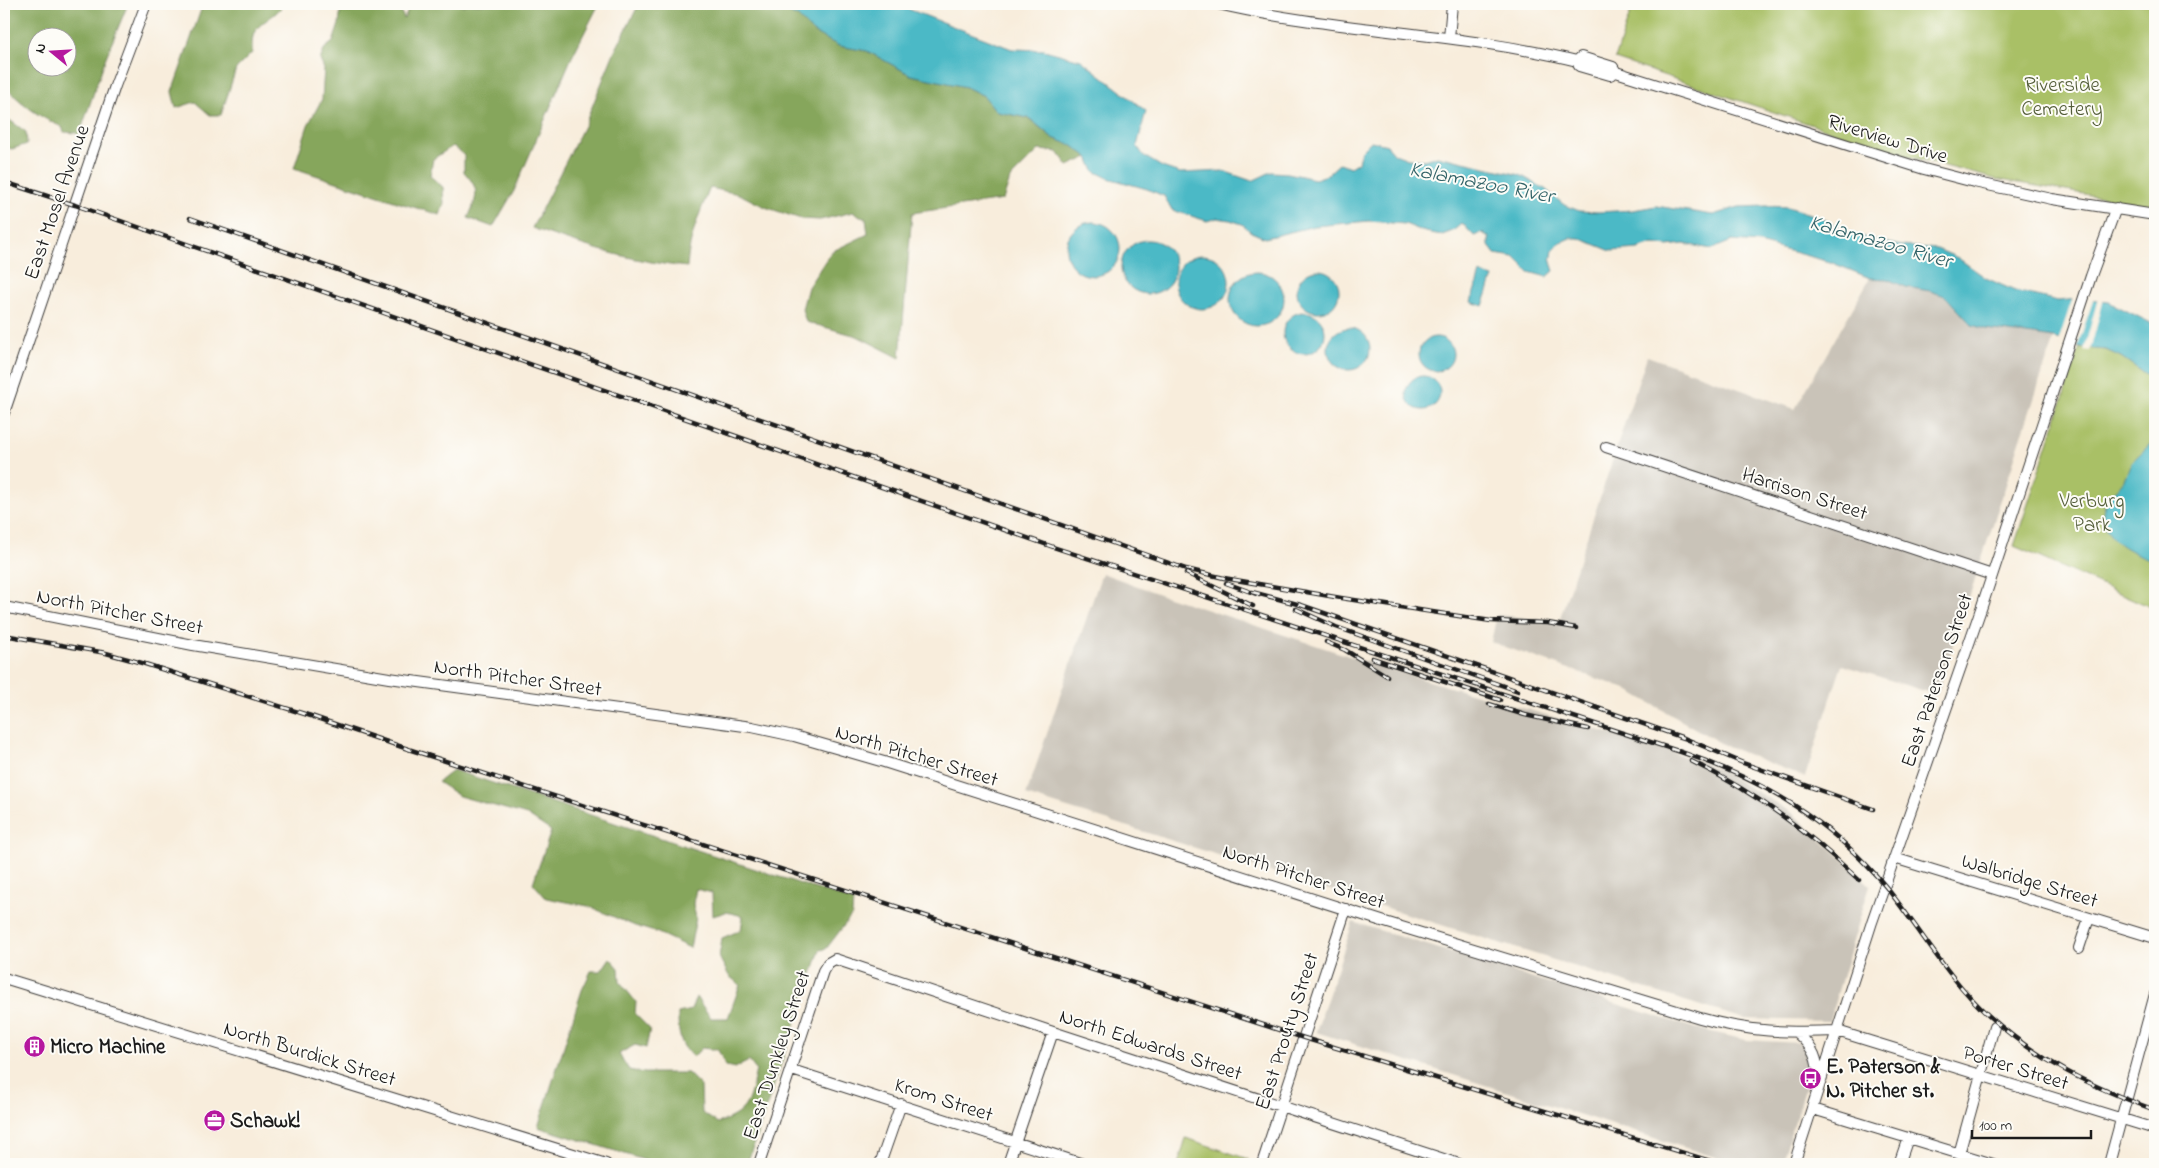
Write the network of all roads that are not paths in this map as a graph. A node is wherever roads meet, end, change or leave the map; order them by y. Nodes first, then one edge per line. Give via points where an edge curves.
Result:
1 (146, 4) edge
2 (1218, 4) edge
3 (1452, 4) edge
4 (1449, 38) junction
5 (2116, 208) junction
6 (2155, 215) edge
7 (4, 413) edge
8 (1606, 447) dead end
9 (1992, 575) junction
10 (4, 607) edge
11 (1894, 858) junction
12 (1346, 909) junction
13 (2089, 918) junction
14 (2155, 938) edge
15 (2079, 948) dead end
16 (832, 960) joint
17 (4, 978) edge
18 (2155, 994) edge
19 (1994, 1027) dead end
20 (1837, 1031) junction
21 (1053, 1032) junction
22 (1797, 1033) junction
23 (792, 1070) junction
24 (1980, 1077) junction
25 (1819, 1090) junction
26 (901, 1104) junction
27 (1281, 1106) junction
28 (1813, 1110) junction
29 (2120, 1119) junction
30 (2155, 1129) edge
31 (1908, 1138) junction
32 (1015, 1142) junction
33 (1959, 1154) junction
34 (606, 1164) edge
35 (760, 1164) edge
36 (880, 1164) edge
37 (1008, 1164) edge
38 (1083, 1164) edge
39 (1262, 1164) edge
40 (1458, 1164) edge
41 (1794, 1164) edge
42 (1899, 1164) edge
43 (1993, 1164) edge
44 (2109, 1164) edge

1 - 7 street, East Mosel Avenue via 112,93
2 - 4 street, Riverview Drive via 1316,22
3 - 4 street
4 - 5 street, Riverview Drive via 1506,45 1577,60 1579,66 1610,75 1616,72 1924,169 2052,199
5 - 6 street, Riverview Drive
5 - 9 street, East Paterson Street
8 - 9 street, Harrison Street
9 - 11 street, East Paterson Street
10 - 12 street, North Pitcher Street via 193,645 389,678 794,736
11 - 13 street, Walbridge Street
11 - 20 street, East Paterson Street
12 - 22 street, North Pitcher Street via 1707,1020 1740,1029
12 - 27 street, East Prouty Street
13 - 14 street, Walbridge Street
13 - 15 street
16 - 21 street, North Edwards Street via 844,961
16 - 23 street, East Dunkley Street via 823,971
17 - 34 street, North Burdick Street
18 - 29 street
19 - 24 street
20 - 22 street, North Pitcher Street
20 - 24 street, Porter Street
20 - 25 street, East Paterson Street
21 - 27 street, North Edwards Street
21 - 32 street
22 - 25 street via 1809,1043 1818,1063
23 - 26 street, Krom Street
23 - 35 street, East Dunkley Street
24 - 29 street, Porter Street
24 - 33 street
25 - 28 street, East Paterson Street
26 - 32 street, Krom Street
26 - 36 street
27 - 39 street, East Prouty Street
27 - 40 street, North Edwards Street
28 - 31 street
28 - 41 street, East Paterson Street
29 - 30 street, Porter Street
29 - 44 street
31 - 33 street
31 - 42 street
32 - 37 street
32 - 38 street, Krom Street
33 - 43 street

